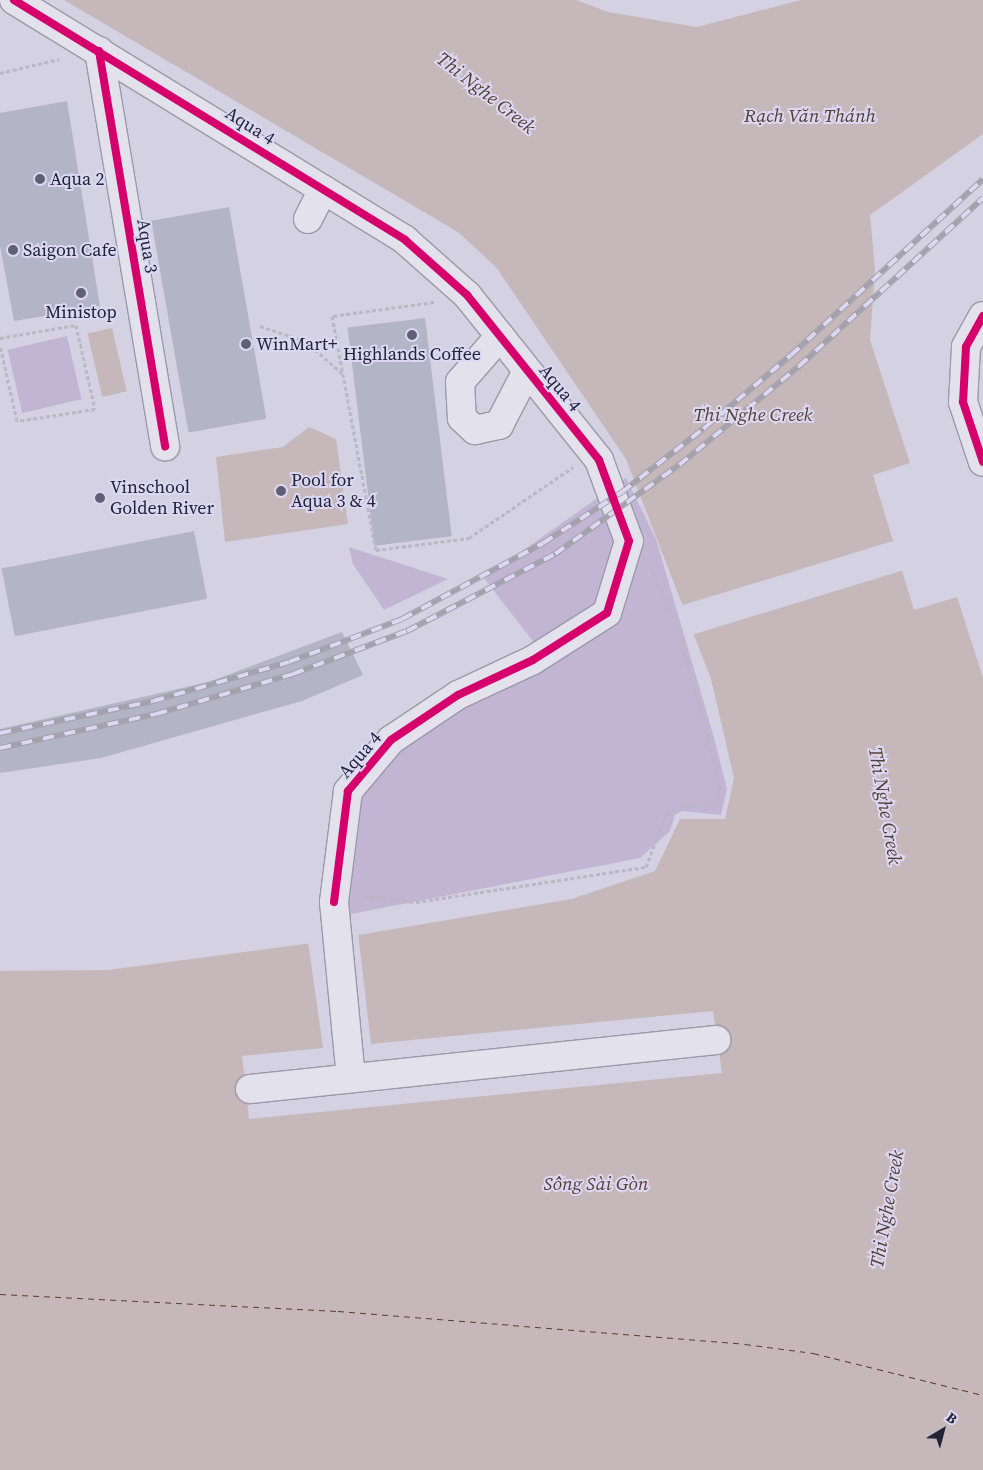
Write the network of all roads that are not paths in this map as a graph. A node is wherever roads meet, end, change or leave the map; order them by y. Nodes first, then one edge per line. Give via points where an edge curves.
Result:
1 (14, 0) edge
2 (99, 50) junction
3 (323, 190) junction
4 (308, 219) dead end
5 (983, 316) edge
6 (500, 336) junction
7 (527, 371) junction
8 (165, 447) dead end
9 (983, 462) edge
10 (716, 1040) dead end
11 (351, 1078) junction
12 (250, 1089) dead end

1 - 2 street, Aqua 4
2 - 3 street, Aqua 4
2 - 8 street, Aqua 3
3 - 4 street
3 - 6 street, Aqua 4 via 405,240 467,295
5 - 9 street via 966,347 963,402
6 - 7 street, Aqua 4
6 - 7 street via 460,382 462,418 475,430 499,425
7 - 11 street, Aqua 4 via 599,460 630,541 607,613 532,660 458,696 391,740 348,791 334,902
10 - 11 street
11 - 12 street

